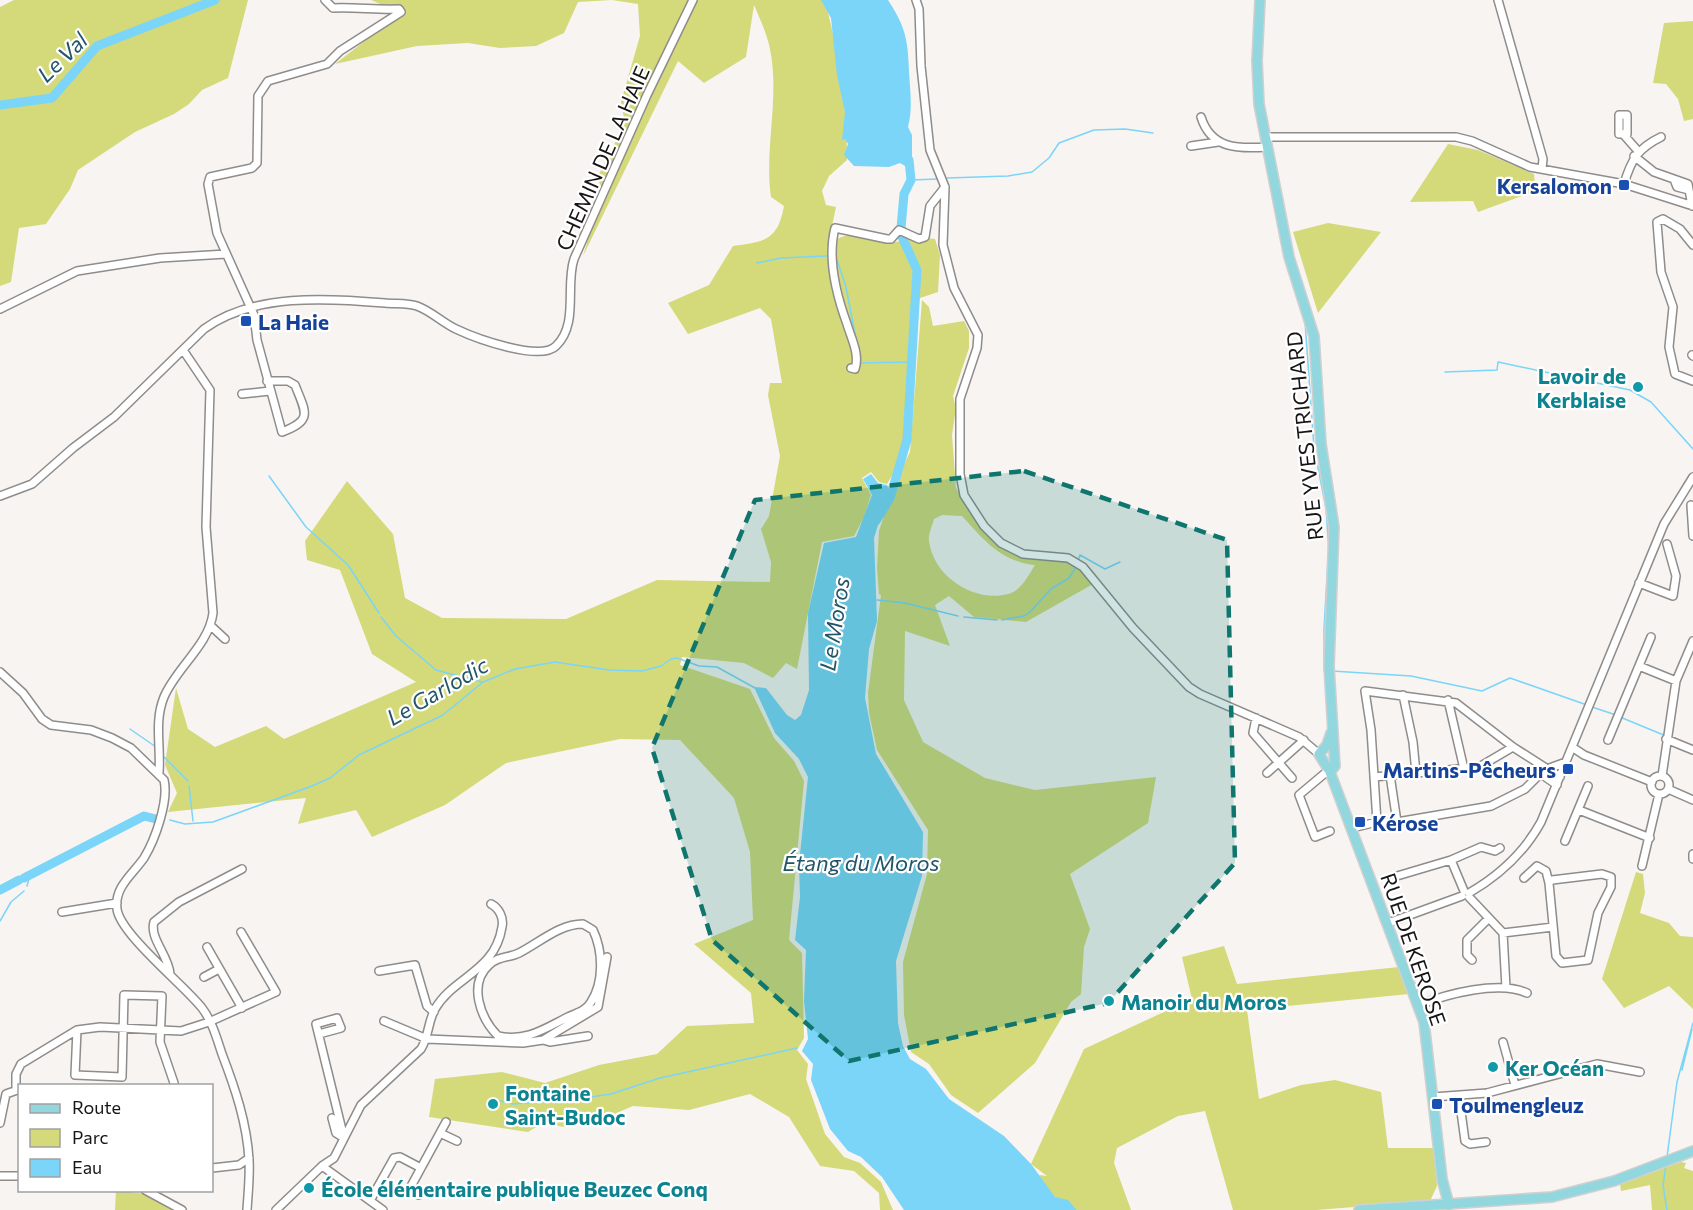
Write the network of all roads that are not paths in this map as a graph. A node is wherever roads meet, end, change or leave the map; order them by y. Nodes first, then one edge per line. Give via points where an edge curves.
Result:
1 (325, 0) edge
2 (693, 0) edge
3 (916, 0) edge
4 (1260, 0) edge
5 (1498, 0) edge
6 (1201, 117) dead end
7 (1623, 134) dead end
8 (1265, 137) junction
9 (1661, 137) dead end
10 (1218, 142) junction
11 (1191, 146) dead end
12 (1267, 147) junction
13 (1636, 154) junction
14 (1542, 169) junction
15 (1624, 184) junction
16 (945, 187) junction
17 (1692, 206) edge
18 (1693, 245) edge
19 (226, 254) junction
20 (250, 308) junction
21 (0, 309) edge
22 (183, 350) junction
23 (851, 368) dead end
24 (267, 381) junction
25 (1693, 381) edge
26 (270, 391) junction
27 (242, 394) dead end
28 (1693, 477) edge
29 (0, 496) edge
30 (1691, 505) dead end
31 (1693, 536) edge
32 (1667, 544) dead end
33 (1640, 583) junction
34 (211, 626) junction
35 (1651, 637) dead end
36 (225, 639) dead end
37 (1693, 641) edge
38 (1690, 655) edge
39 (1639, 666) junction
40 (0, 672) edge
41 (1676, 681) junction
42 (1403, 695) junction
43 (1448, 700) junction
44 (1256, 718) junction
45 (1332, 732) junction
46 (1666, 739) junction
47 (1304, 740) junction
48 (1608, 740) dead end
49 (1513, 747) junction
50 (1572, 747) junction
51 (1334, 748) junction
52 (1693, 750) edge
53 (1320, 755) junction
54 (1279, 762) junction
55 (1566, 762) junction
56 (1464, 769) junction
57 (159, 772) junction
58 (1330, 772) junction
59 (1542, 772) junction
60 (1267, 773) dead end
61 (1416, 773) junction
62 (1390, 775) junction
63 (1662, 776) junction
64 (1374, 777) junction
65 (1292, 778) dead end
66 (1558, 781) junction
67 (1652, 782) junction
68 (1588, 786) dead end
69 (1668, 789) junction
70 (1659, 794) junction
71 (1693, 800) edge
72 (1579, 810) junction
73 (1377, 822) junction
74 (1397, 822) junction
75 (1352, 828) junction
76 (1330, 831) dead end
77 (1650, 838) junction
78 (1565, 842) dead end
79 (1500, 848) dead end
80 (1451, 860) junction
81 (1642, 866) dead end
82 (242, 869) dead end
83 (1397, 876) dead end
84 (1524, 878) dead end
85 (1549, 883) junction
86 (1466, 894) junction
87 (117, 903) junction
88 (491, 904) dead end
89 (62, 912) dead end
90 (1489, 918) junction
91 (1388, 923) junction
92 (1553, 927) junction
93 (241, 932) dead end
94 (1503, 933) junction
95 (207, 947) dead end
96 (607, 957) dead end
97 (1472, 960) dead end
98 (219, 969) junction
99 (379, 971) dead end
100 (170, 974) junction
101 (204, 977) dead end
102 (474, 977) junction
103 (1506, 988) junction
104 (1527, 993) dead end
105 (1419, 1005) junction
106 (242, 1008) junction
107 (434, 1012) junction
108 (384, 1020) dead end
109 (209, 1022) junction
110 (122, 1029) junction
111 (77, 1030) junction
112 (161, 1032) junction
113 (319, 1034) dead end
114 (588, 1036) dead end
115 (427, 1039) junction
116 (543, 1040) junction
117 (1503, 1042) dead end
118 (1640, 1072) dead end
119 (102, 1076) junction
120 (174, 1083) dead end
121 (101, 1084) edge
122 (1515, 1085) junction
123 (18, 1089) edge
124 (1433, 1097) junction
125 (1459, 1097) junction
126 (332, 1118) dead end
127 (446, 1122) dead end
128 (0, 1123) edge
129 (440, 1133) junction
130 (344, 1138) junction
131 (457, 1141) dead end
132 (1486, 1142) dead end
133 (1693, 1151) edge
134 (249, 1158) junction
135 (238, 1165) junction
136 (322, 1166) junction
137 (213, 1168) edge
138 (421, 1168) junction
139 (249, 1170) junction
140 (0, 1176) edge
141 (18, 1176) edge
142 (147, 1192) edge
143 (419, 1196) dead end
144 (371, 1199) junction
145 (1446, 1208) edge
146 (182, 1210) edge
147 (247, 1210) edge
148 (276, 1210) edge
149 (383, 1210) edge
150 (1359, 1210) edge

1 - 19 street via 333,8 370,7 401,12 327,64 268,81 261,88 257,163 252,168 210,177 208,184 217,233
2 - 20 street, CHEMIN DE LA HAIE via 574,259 569,273 569,319 566,333 556,346 538,352 490,342 417,306 291,301
3 - 16 street via 930,150
4 - 8 main road, RUE YVES TRICHARD via 1258,84
5 - 14 street via 1543,159
6 - 10 street
7 - 13 street
8 - 12 main road, RUE YVES TRICHARD
8 - 14 street via 1456,137
9 - 13 street
10 - 11 street
10 - 12 street via 1237,148
12 - 45 main road, RUE YVES TRICHARD via 1289,257 1314,336 1321,444 1334,527 1329,666
13 - 15 street
13 - 17 street via 1654,172 1689,190
14 - 15 street
15 - 17 street
16 - 23 street via 933,200 925,237 918,239 901,232 887,238 835,228 831,260 854,341 857,364 855,369
16 - 44 street via 942,236 946,260 954,288 974,321 979,342 960,399 960,474 964,495 984,526 1002,543 1023,554 1068,558 1083,567 1189,687
18 - 25 street via 1671,222 1657,222 1661,272 1674,313 1669,339 1671,363 1675,374
19 - 20 street
19 - 21 street via 160,258 76,271
20 - 22 street, CHEMIN DE LA HAIE via 211,323
20 - 24 street
22 - 29 street, CHEMIN DE LA HAIE via 114,417 32,484
22 - 34 street via 210,390 206,527
24 - 26 street
24 - 26 street via 296,385 306,412 300,425 282,432
26 - 27 street
28 - 33 street via 1673,505
30 - 31 street
32 - 33 street via 1676,576 1673,597
33 - 50 street
34 - 36 street
34 - 57 street via 164,698 158,724
35 - 39 street
37 - 38 street
38 - 41 street
39 - 41 street
39 - 48 street
40 - 57 street via 51,725 91,730 112,738 131,748
41 - 46 street
42 - 43 street
42 - 61 street
42 - 64 street via 1365,691
43 - 49 street
43 - 56 street
44 - 47 street
44 - 54 street via 1253,733
45 - 51 main road, RUE YVES TRICHARD
45 - 53 main road
46 - 52 street
46 - 63 street
47 - 53 street
47 - 54 street
49 - 56 street via 1479,767
49 - 59 street
50 - 55 street
50 - 67 street
51 - 53 main road via 1329,755
51 - 58 main road via 1335,766
53 - 58 main road, RUE DE KEROSE
54 - 60 street
54 - 65 street
55 - 59 street
55 - 66 street
56 - 61 street
57 - 87 street via 166,801 148,850 121,887
58 - 75 main road, RUE DE KEROSE
58 - 76 street via 1299,795 1315,837
59 - 66 street
59 - 74 street via 1525,789 1491,806
61 - 62 street
62 - 64 street
62 - 74 street
63 - 67 street
63 - 69 street via 1669,782
64 - 73 street
66 - 86 street via 1538,828 1518,855 1498,874
67 - 70 street via 1653,790
68 - 72 street
69 - 70 street
69 - 71 street
70 - 77 street
72 - 77 street
72 - 78 street
73 - 74 street
73 - 75 street
75 - 91 main road, RUE DE KEROSE
77 - 81 street
79 - 80 street via 1481,847
80 - 83 street
80 - 86 street
82 - 100 street via 179,902 154,922 153,933 170,964
84 - 85 street via 1537,866 1546,871
85 - 92 street
85 - 92 street via 1602,874 1609,875 1612,881 1598,913 1588,960 1558,960
86 - 90 street
86 - 91 street
87 - 89 street
87 - 100 street via 120,918 149,955
88 - 102 street via 502,917 500,936
90 - 94 street
90 - 97 street via 1467,940 1467,955
91 - 105 main road, RUE DE KEROSE
92 - 94 street
93 - 106 street via 276,992
94 - 103 street
95 - 98 street
96 - 116 street via 598,1007
98 - 101 street
98 - 106 street
99 - 107 street via 415,965 427,1006
100 - 109 street via 204,1010
102 - 102 street via 477,997 498,1036 536,1035 584,1010 591,1002 601,962 597,937 589,926 572,925 518,954 501,957
102 - 107 street via 441,1001
103 - 104 street
103 - 105 street via 1449,994
105 - 124 main road, RUE DE KEROSE via 1428,1041
106 - 109 street
107 - 115 street
108 - 115 street
109 - 112 street via 181,1031
109 - 134 street via 238,1099
110 - 111 street
110 - 112 street
110 - 112 street via 124,995 162,996
110 - 119 street via 122,1077
111 - 119 street via 75,1075
111 - 123 street via 21,1064 16,1074
112 - 120 street via 160,1042
113 - 130 street
114 - 116 street
115 - 116 street via 501,1044
115 - 130 street via 362,1105
117 - 122 street
118 - 122 street via 1597,1064
119 - 121 street
122 - 125 street
123 - 128 street via 6,1094
124 - 125 street
124 - 145 main road, RUE DE KEROSE
125 - 132 street via 1465,1140 1470,1144
126 - 130 street via 336,1133
127 - 129 street
129 - 131 street
129 - 138 street
130 - 136 street via 334,1158
133 - 145 main road via 1580,1191
134 - 135 street
134 - 139 street
135 - 137 street
135 - 139 street
136 - 144 street
136 - 148 street
138 - 143 street via 410,1190
138 - 144 street via 400,1157 394,1158
139 - 147 street
140 - 141 street
142 - 146 street
144 - 149 street
145 - 150 main road

